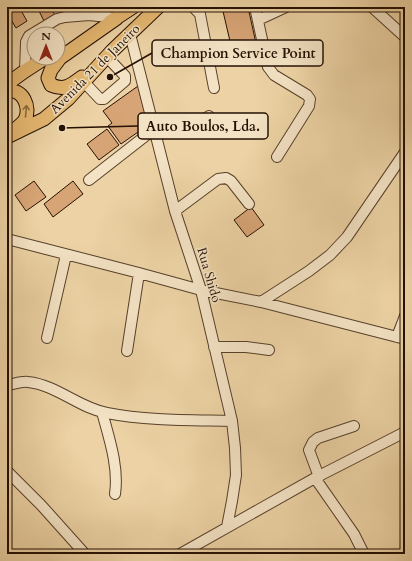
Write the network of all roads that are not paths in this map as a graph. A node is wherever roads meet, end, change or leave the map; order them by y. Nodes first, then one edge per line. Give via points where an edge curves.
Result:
1 (133, 7) edge
2 (158, 7) edge
3 (193, 7) edge
4 (255, 7) edge
5 (286, 7) edge
6 (372, 7) edge
7 (117, 18) junction
8 (258, 20) junction
9 (130, 34) junction
10 (405, 36) edge
11 (66, 46) edge
12 (110, 54) junction
13 (33, 66) edge
14 (25, 71) junction
15 (84, 82) junction
16 (7, 84) edge
17 (214, 88) dead end
18 (7, 91) edge
19 (208, 116) dead end
20 (152, 126) junction
21 (7, 137) edge
22 (405, 152) edge
23 (277, 157) dead end
24 (89, 180) dead end
25 (249, 204) dead end
26 (175, 211) junction
27 (7, 240) edge
28 (66, 255) junction
29 (139, 272) junction
30 (201, 290) junction
31 (261, 302) junction
32 (405, 316) edge
33 (47, 338) dead end
34 (401, 338) edge
35 (214, 346) junction
36 (269, 350) dead end
37 (127, 351) dead end
38 (7, 385) edge
39 (102, 412) junction
40 (232, 421) junction
41 (354, 426) dead end
42 (405, 432) edge
43 (7, 471) edge
44 (317, 478) junction
45 (115, 494) dead end
46 (227, 527) junction
47 (86, 554) edge
48 (180, 554) edge
49 (364, 554) edge

1 - 7 main road, Avenida 21 de Janeiro
2 - 9 main road, Avenida 21 de Janeiro
3 - 17 street via 200,14
4 - 8 street
5 - 8 street
6 - 10 street
7 - 11 main road, Avenida 21 de Janeiro
7 - 12 main road via 60,58 48,78 51,85 67,87
7 - 14 street via 89,15 57,19 28,36
8 - 23 street via 271,71 310,99 309,106
9 - 12 main road, Avenida 21 de Janeiro
9 - 20 street, Rua Shido
12 - 15 main road, Avenida 21 de Janeiro
12 - 15 street via 125,76 125,81 104,99 100,99
13 - 14 main road
14 - 16 main road
15 - 21 main road, Avenida 21 de Janeiro via 44,118
21 -> 18 main road via 24,121 27,112 23,96 18,92
19 - 20 street via 202,121 180,124 167,120
20 - 24 street
20 - 26 street, Rua Shido
22 - 31 street via 347,237 330,255
25 - 26 street via 226,178 218,179
26 - 30 street, Rua Shido
27 - 28 street
28 - 29 street
28 - 33 street
29 - 30 street
29 - 37 street
30 - 31 street
30 - 35 street, Rua Shido
31 - 34 street
32 - 34 street
35 - 36 street
35 - 40 street, Rua Shido
38 - 39 street via 27,382 48,388
39 - 40 street via 144,417
39 - 45 street via 114,463
40 - 46 street, Rua Shido via 236,475
41 - 44 street via 313,442 309,450
42 - 44 street
43 - 47 street
44 - 46 street
44 - 49 street via 354,534
46 - 48 street

